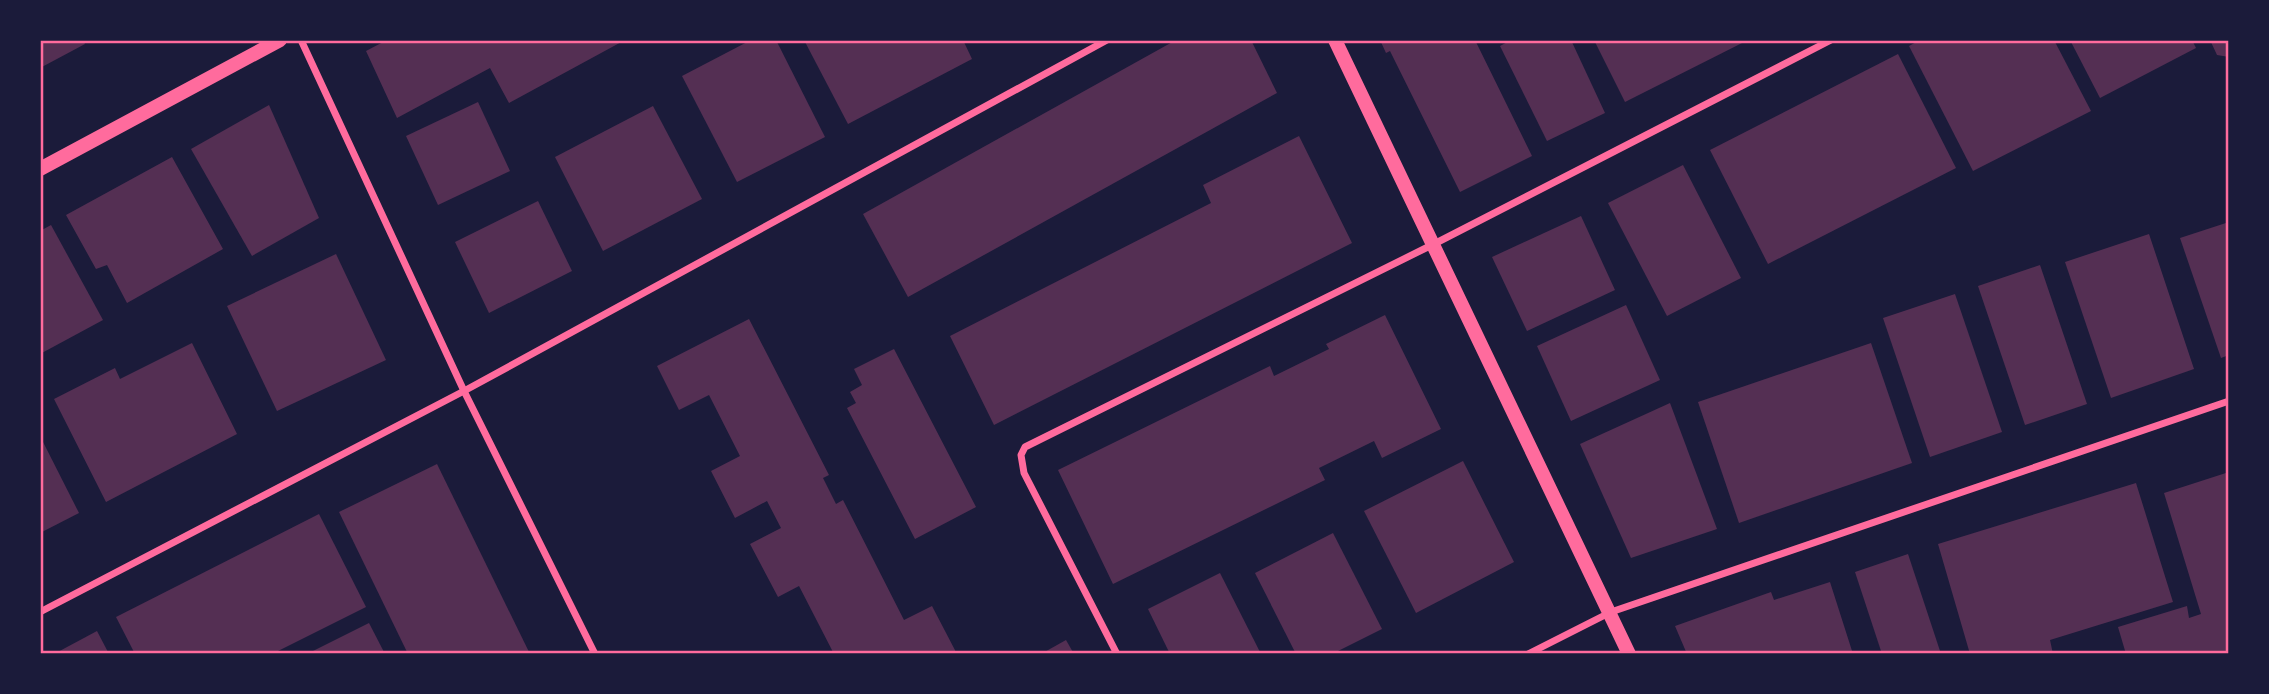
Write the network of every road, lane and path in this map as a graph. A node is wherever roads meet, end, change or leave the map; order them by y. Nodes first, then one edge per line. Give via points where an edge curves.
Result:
1 (280, 40) edge
2 (302, 40) edge
3 (1107, 40) edge
4 (1335, 40) edge
5 (1832, 40) edge
6 (40, 170) edge
7 (1434, 244) junction
8 (464, 391) junction
9 (2229, 401) edge
10 (40, 612) edge
11 (1611, 612) junction
12 (595, 654) edge
13 (1117, 654) edge
14 (1528, 654) edge
15 (1629, 654) edge

1 - 6 main road
2 - 8 street
3 - 8 street
4 - 7 main road
5 - 7 street
7 - 11 main road
7 - 13 street via 1025,447 1021,455 1024,473
8 - 10 street
8 - 12 street
9 - 11 street
11 - 14 street
11 - 15 main road

